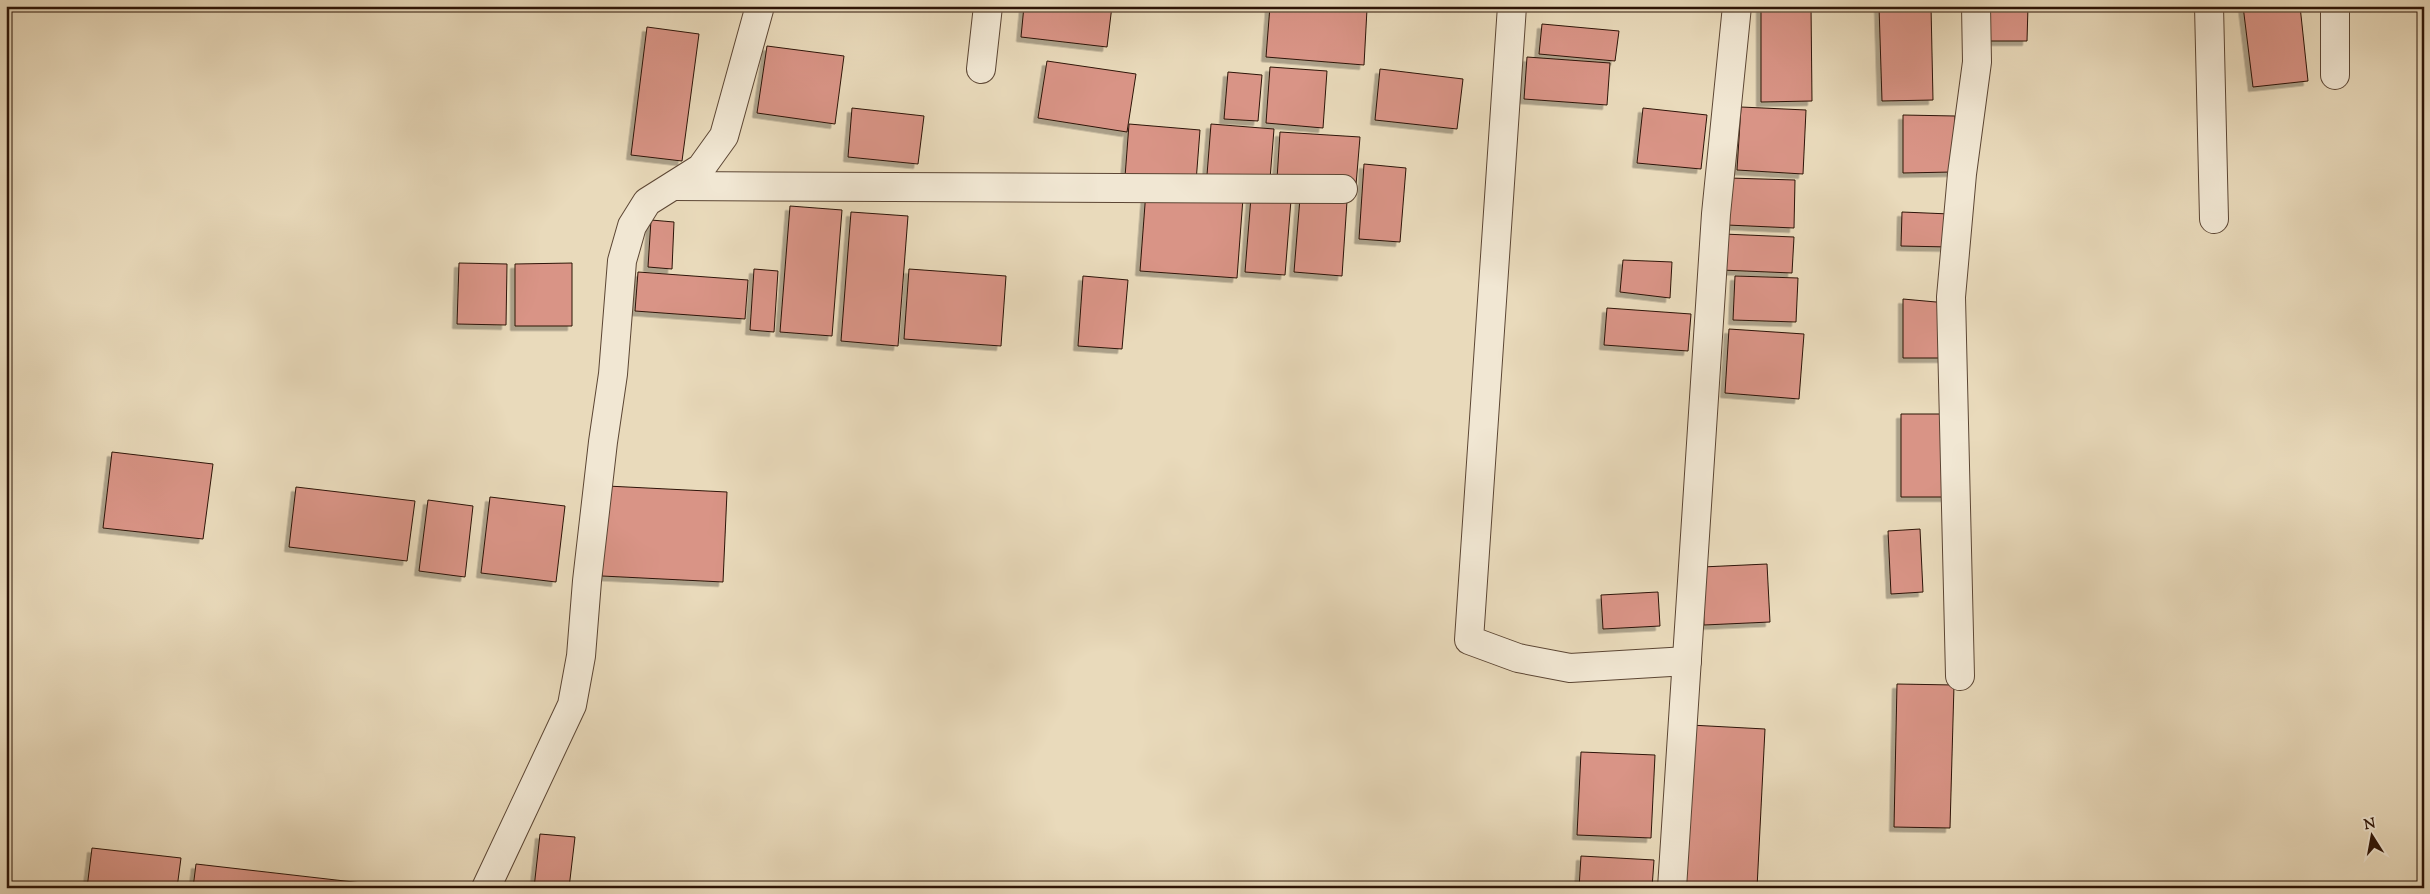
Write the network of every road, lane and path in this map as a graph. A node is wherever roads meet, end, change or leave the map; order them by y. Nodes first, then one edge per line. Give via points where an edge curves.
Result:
1 (760, 6) edge
2 (988, 6) edge
3 (1512, 6) edge
4 (1737, 6) edge
5 (1976, 6) edge
6 (2208, 6) edge
7 (2335, 6) edge
8 (981, 70) dead end
9 (2335, 75) dead end
10 (675, 186) junction
11 (1343, 188) dead end
12 (2214, 219) dead end
13 (1686, 661) junction
14 (1960, 676) dead end
15 (486, 888) edge
16 (1672, 888) edge

1 - 10 street via 724,136 702,168
2 - 8 street
3 - 13 street via 1469,640 1518,658 1570,668
4 - 13 street via 1716,214
5 - 14 street via 1977,62 1962,174 1951,298
6 - 12 street
7 - 9 street
10 - 11 street
10 - 15 street via 647,202 632,226 622,261 613,374 581,656 572,705
13 - 16 street

